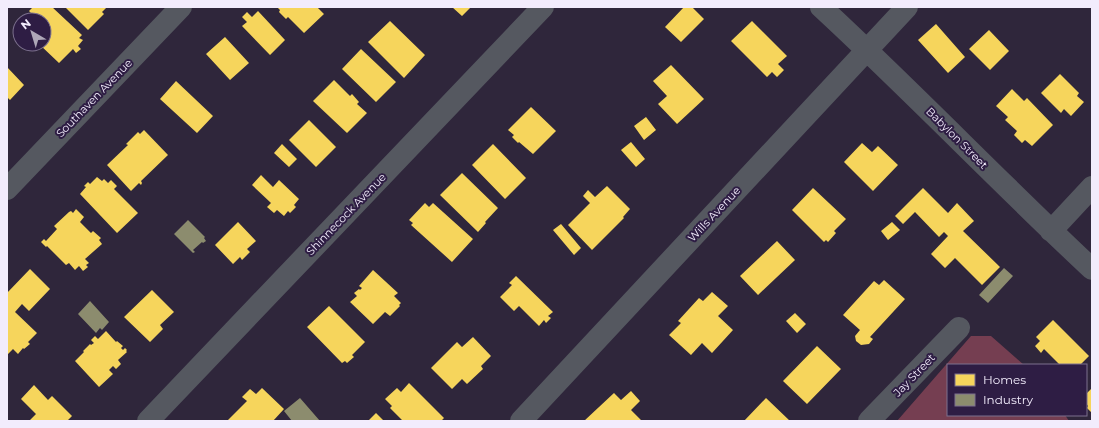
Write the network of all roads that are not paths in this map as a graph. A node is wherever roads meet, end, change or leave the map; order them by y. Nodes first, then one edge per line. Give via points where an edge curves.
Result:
1 (181, 7) edge
2 (544, 7) edge
3 (821, 7) edge
4 (907, 7) edge
5 (867, 49) junction
6 (1092, 187) edge
7 (7, 189) edge
8 (1051, 231) junction
9 (1092, 269) edge
10 (959, 328) dead end
11 (148, 421) edge
12 (521, 421) edge
13 (869, 421) edge

1 - 7 street, Southaven Avenue
2 - 11 street, Shinnecock Avenue
3 - 5 street, Babylon Street
4 - 5 street, Wills Avenue
5 - 8 street, Babylon Street
5 - 12 street, Wills Avenue
6 - 8 street
8 - 9 street, Babylon Street
10 - 13 street, Jay Street

